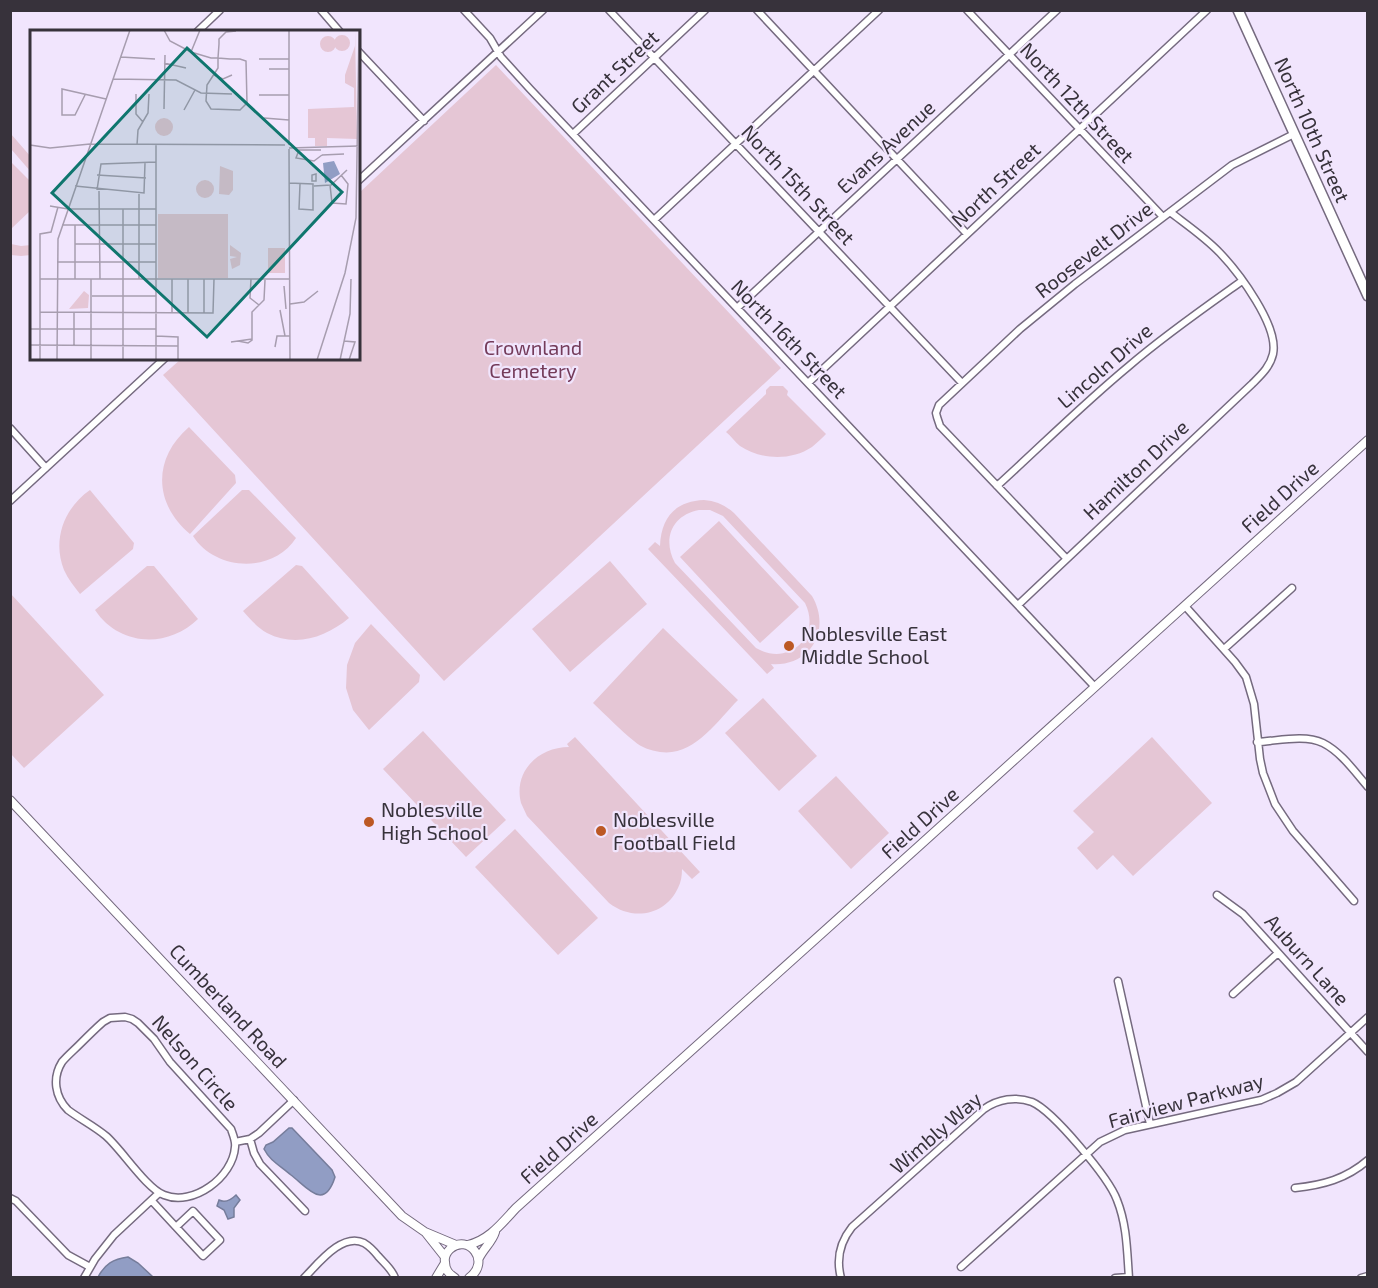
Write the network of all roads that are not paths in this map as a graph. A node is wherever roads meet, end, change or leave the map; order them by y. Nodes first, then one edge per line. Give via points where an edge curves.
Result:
1 (220, 10) edge
2 (321, 10) edge
3 (464, 10) edge
4 (543, 10) edge
5 (609, 10) edge
6 (705, 10) edge
7 (757, 10) edge
8 (879, 10) edge
9 (967, 10) edge
10 (1057, 10) edge
11 (1207, 10) edge
12 (1238, 10) edge
13 (199, 30) edge
14 (338, 30) edge
15 (498, 52) junction
16 (360, 53) edge
17 (1009, 55) junction
18 (654, 58) junction
19 (814, 71) junction
20 (424, 121) junction
21 (1080, 129) junction
22 (573, 134) junction
23 (1294, 134) junction
24 (736, 144) junction
25 (897, 159) junction
26 (360, 179) edge
27 (1170, 212) junction
28 (1163, 218) junction
29 (654, 220) junction
30 (819, 232) junction
31 (968, 234) junction
32 (1242, 280) junction
33 (1368, 296) edge
34 (890, 307) junction
35 (737, 308) junction
36 (163, 360) edge
37 (808, 383) junction
38 (962, 383) junction
39 (10, 428) edge
40 (1368, 440) edge
41 (46, 468) junction
42 (997, 486) junction
43 (10, 501) edge
44 (1066, 558) junction
45 (1292, 588) dead end
46 (1018, 604) junction
47 (1185, 606) junction
48 (1224, 649) junction
49 (1095, 687) junction
50 (1257, 742) junction
51 (1368, 787) edge
52 (10, 800) edge
53 (1217, 896) dead end
54 (1354, 901) dead end
55 (1278, 952) junction
56 (1118, 981) dead end
57 (1233, 994) dead end
58 (1368, 1017) edge
59 (1350, 1033) junction
60 (1368, 1052) edge
61 (294, 1100) junction
62 (1150, 1124) junction
63 (250, 1139) junction
64 (235, 1142) junction
65 (1085, 1154) junction
66 (1368, 1160) edge
67 (1295, 1188) dead end
68 (159, 1193) junction
69 (10, 1198) edge
70 (152, 1201) junction
71 (305, 1210) dead end
72 (176, 1227) junction
73 (495, 1230) junction
74 (425, 1232) junction
75 (456, 1245) junction
76 (468, 1245) junction
77 (479, 1258) junction
78 (445, 1260) junction
79 (961, 1267) dead end
80 (90, 1268) junction
81 (477, 1274) edge
82 (1368, 1276) edge
83 (453, 1277) edge
84 (1129, 1277) edge
85 (84, 1278) edge
86 (304, 1278) edge
87 (395, 1278) edge
88 (436, 1278) edge
89 (469, 1278) edge
90 (841, 1278) edge
91 (1115, 1278) edge
92 (1361, 1278) edge

1 - 13 street
2 - 14 street
3 - 15 street, North 16th Street
4 - 15 street
5 - 18 street, North 15th Street
6 - 18 street, Grant Street
7 - 19 street
8 - 19 street
9 - 17 street, North 12th Street
10 - 17 street, Evans Avenue
11 - 21 street, North Street
12 - 23 main road, North 10th Street
15 - 20 street
15 - 22 street, North 16th Street
16 - 20 street
17 - 21 street, North 12th Street
17 - 25 street, Evans Avenue
18 - 22 street, Grant Street
18 - 24 street, North 15th Street
19 - 24 street
19 - 25 street
20 - 26 street
21 - 28 street, North 12th Street
21 - 31 street, North Street
22 - 29 street, North 16th Street
23 - 27 street, Roosevelt Drive via 1232,165
23 - 33 main road, North 10th Street
24 - 29 street
24 - 30 street, North 15th Street
25 - 30 street, Evans Avenue
25 - 31 street
27 - 28 street, Roosevelt Drive
27 - 32 street via 1220,253
28 - 38 street, Roosevelt Drive via 1020,329
29 - 35 street, North 16th Street
30 - 34 street, North 15th Street
30 - 35 street, Evans Avenue
31 - 34 street, North Street
32 - 42 street, Lincoln Drive via 1086,402
32 - 44 street, Hamilton Drive via 1272,335 1274,345 1267,368
34 - 37 street, North Street
34 - 38 street, North 15th Street
35 - 37 street, North 16th Street
36 - 41 street
37 - 46 street, North 16th Street
38 - 42 street, Roosevelt Drive via 939,405 936,413 940,426
39 - 41 street
40 - 47 street, Field Drive
41 - 43 street
42 - 44 street
44 - 46 street, Hamilton Drive
45 - 48 street
46 - 49 street, North 16th Street
47 - 48 street
47 - 49 street, Field Drive
48 - 50 street via 1249,686
49 - 73 street, Field Drive
50 - 51 street via 1321,742 1337,752
50 - 54 street via 1268,788 1285,821
52 - 61 street, Cumberland Road
53 - 55 street, Auburn Lane via 1243,914
55 - 57 street
55 - 59 street, Auburn Lane
56 - 62 street
58 - 59 street, Fairview Parkway
59 - 60 street, Auburn Lane
59 - 62 street, Fairview Parkway via 1296,1082 1266,1098
61 - 63 street
61 - 74 street, Cumberland Road via 402,1216
62 - 65 street, Fairview Parkway via 1119,1132
63 - 64 street
63 - 71 street via 261,1164
64 - 68 street, Nelson Circle via 229,1165 205,1190 183,1198
64 - 68 street, Nelson Circle via 227,1124 138,1023 125,1017 103,1022 63,1061 57,1072 58,1096 63,1106 106,1136
65 - 79 street, Fairview Parkway
65 - 84 street, Wimbly Way via 1107,1181 1120,1208 1126,1230
65 - 90 street, Wimbly Way via 1035,1103 1010,1099 992,1104 852,1227 841,1246
66 - 67 street via 1334,1181
68 - 70 street
69 - 80 street via 68,1255
70 - 72 street
70 - 80 street via 114,1235
72 - 72 street via 193,1211 220,1240 203,1256
73 - 76 street
73 - 77 street
74 - 75 street, Cumberland Road
74 - 78 street, Cumberland Road
75 - 76 street
75 - 78 street
76 - 77 street
77 - 81 street
78 - 83 street, Cumberland Road
78 - 88 street
80 - 85 street
81 - 89 street
82 - 92 street
84 - 91 street
86 - 87 street via 349,1240 369,1247

